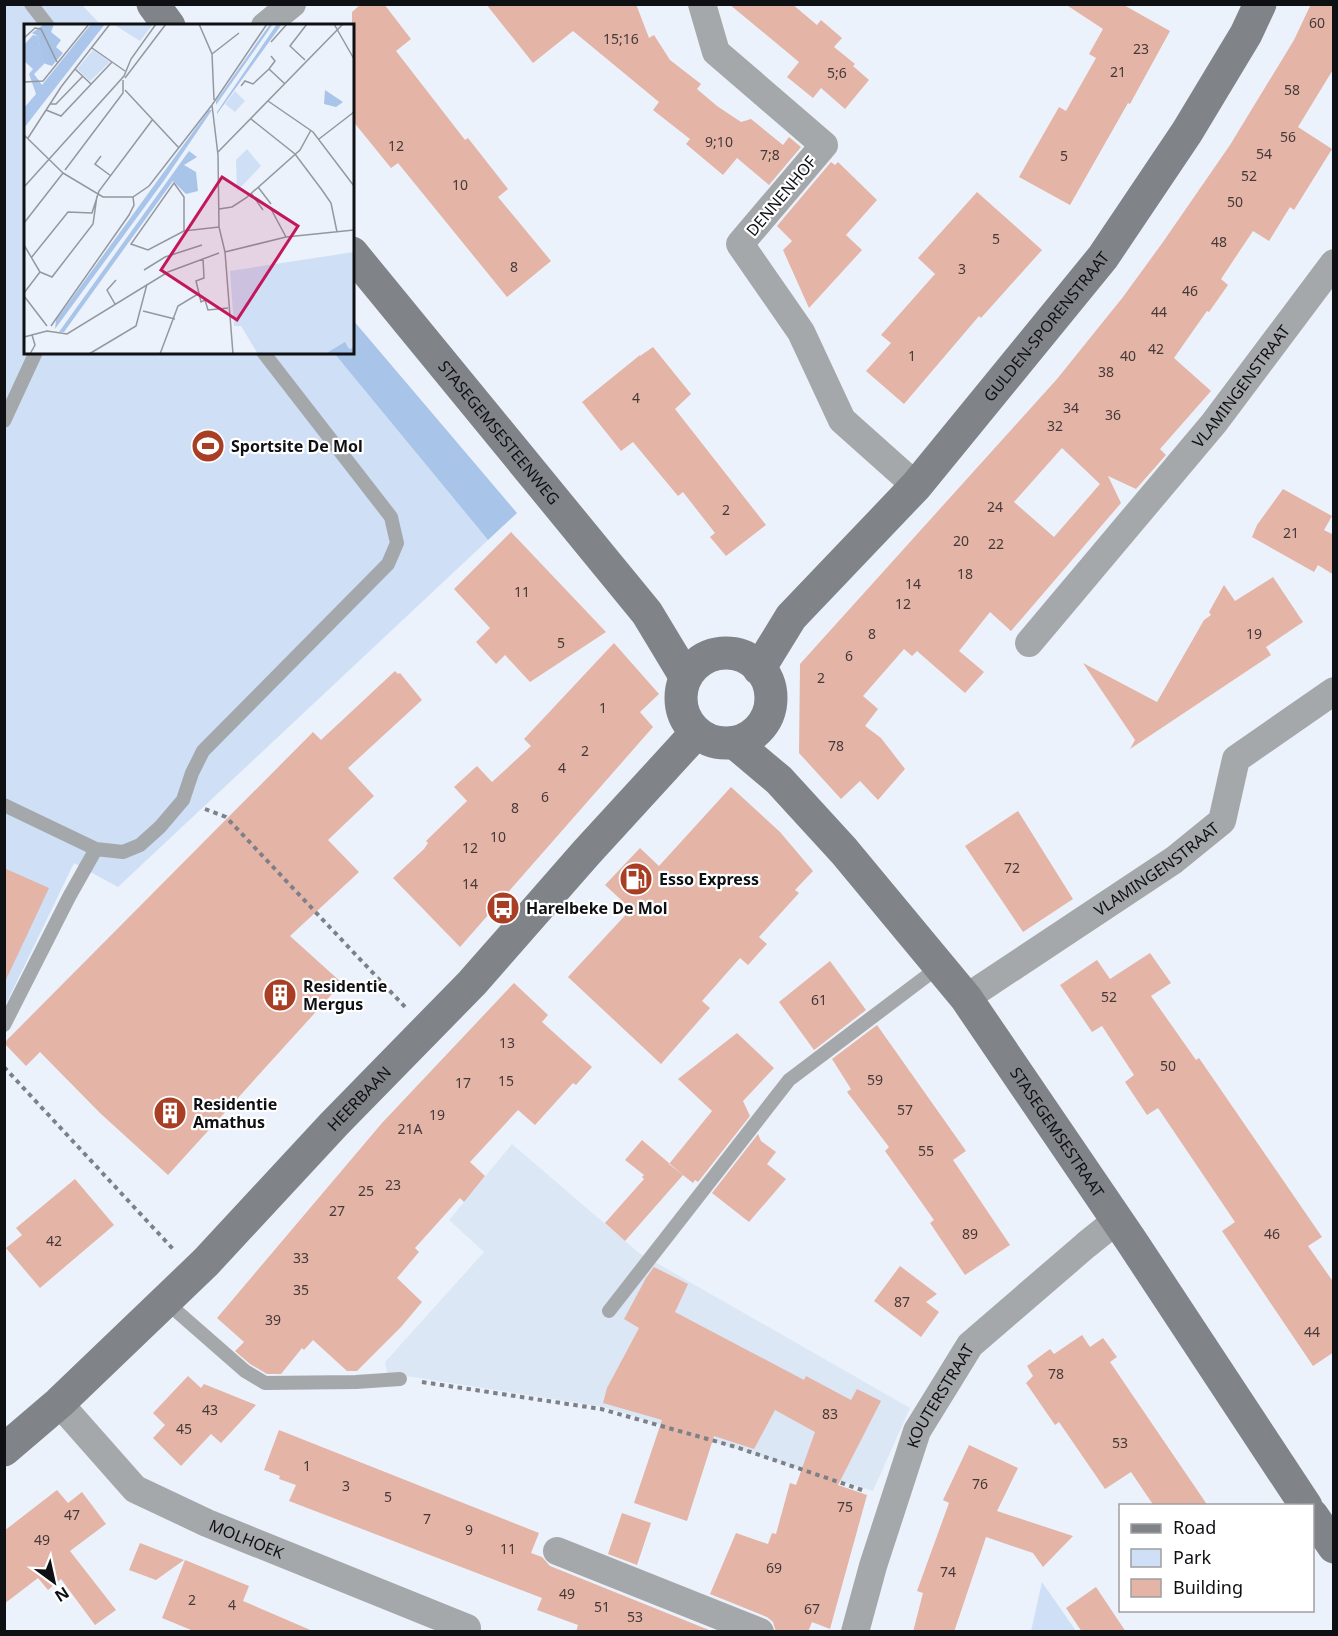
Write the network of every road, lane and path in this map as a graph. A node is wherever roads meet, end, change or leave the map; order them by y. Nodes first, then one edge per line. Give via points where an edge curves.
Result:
1 (31, 4) edge
2 (153, 4) edge
3 (292, 4) edge
4 (702, 4) edge
5 (1260, 4) edge
6 (46, 24) edge
7 (168, 24) edge
8 (267, 24) edge
9 (354, 255) edge
10 (1334, 263) edge
11 (35, 354) edge
12 (265, 354) edge
13 (4, 421) edge
14 (916, 486) junction
15 (1029, 643) dead end
16 (721, 664) junction
17 (1334, 691) edge
18 (696, 733) junction
19 (747, 735) junction
20 (183, 800) junction
21 (4, 805) edge
22 (96, 849) junction
23 (940, 966) junction
24 (966, 998) junction
25 (4, 1025) edge
26 (426, 1029) junction
27 (4, 1067) edge
28 (1118, 1220) junction
29 (195, 1272) junction
30 (165, 1301) junction
31 (609, 1311) dead end
32 (400, 1378) joint
33 (59, 1403) junction
34 (4, 1449) edge
35 (895, 1500) junction
36 (1305, 1504) edge
37 (1314, 1518) edge
38 (1334, 1547) edge
39 (557, 1551) dead end
40 (467, 1628) dead end
41 (760, 1632) edge
42 (855, 1632) edge

1 - 6 lane
2 - 7 street
3 - 8 street
4 - 14 street, DENNENHOF via 716,52 824,146 740,244 801,332 842,420
5 - 14 street, GULDEN-SPORENSTRAAT via 1187,132 1103,257
9 - 16 street, STASEGEMSESTEENWEG via 648,613
10 - 15 street, VLAMINGENSTRAAT via 1214,423
11 - 13 lane
12 - 20 lane via 391,517 397,543 388,564 203,751
14 - 16 street, GULDEN-SPORENSTRAAT via 791,617
16 - 18 street via 681,698 683,713
16 - 19 street via 770,687 771,703 765,720
17 - 24 street, VLAMINGENSTRAAT via 1236,759 1222,820 1174,860
18 - 19 street via 722,743
18 - 26 street, HEERBAAN
19 - 23 street, STASEGEMSESTRAAT via 779,780
20 - 22 lane via 140,845 123,852
20 - 26 path via 226,817
21 - 22 lane
22 - 25 lane
23 - 24 street, STASEGEMSESTRAAT
23 - 31 lane via 789,1080
24 - 28 street, STASEGEMSESTRAAT
26 - 29 street, HEERBAAN
27 - 29 path
28 - 35 street, KOUTERSTRAAT via 970,1345 917,1431
28 - 36 street, STASEGEMSESTRAAT
29 - 30 street, HEERBAAN
30 - 32 lane via 245,1371 265,1383
30 - 33 street, HEERBAAN
32 - 35 path via 601,1409 736,1447
33 - 34 street, HEERBAAN
33 - 40 street, MOLHOEK via 135,1489 207,1523
35 - 42 street, KOUTERSTRAAT
37 - 38 street
39 - 41 street

